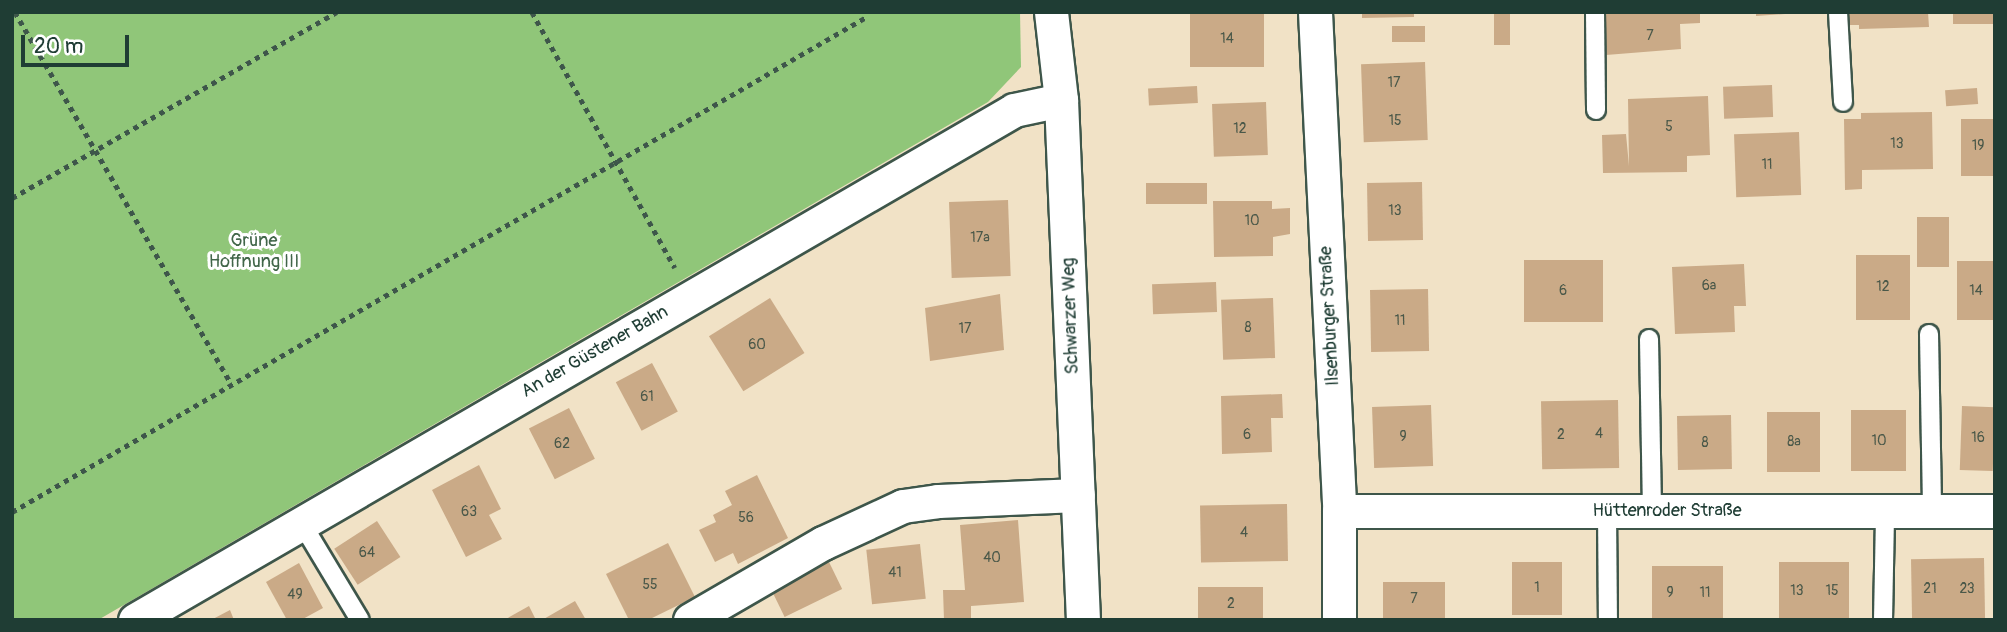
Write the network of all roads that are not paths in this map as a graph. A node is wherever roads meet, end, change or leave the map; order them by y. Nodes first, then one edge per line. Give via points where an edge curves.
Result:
1 (1051, 12) edge
2 (1315, 12) edge
3 (1595, 12) edge
4 (1838, 12) edge
5 (1061, 100) junction
6 (1843, 102) dead end
7 (1596, 110) dead end
8 (1929, 334) dead end
9 (1649, 339) dead end
10 (1079, 495) junction
11 (1339, 511) junction
12 (1607, 511) junction
13 (1652, 511) junction
14 (1885, 511) junction
15 (1932, 511) junction
16 (1995, 511) edge
17 (301, 522) junction
18 (135, 620) edge
19 (360, 620) edge
20 (690, 620) edge
21 (1083, 620) edge
22 (1339, 620) edge
23 (1608, 620) edge
24 (1883, 620) edge

1 - 5 street, Schwarzer Weg
2 - 11 street, Ilsenburger Straße
3 - 7 lane
4 - 6 lane
5 - 10 street, Schwarzer Weg
5 - 17 street, An der Güstener Bahn via 1014,110
8 - 15 lane
9 - 13 lane
10 - 20 street via 903,506 823,543
10 - 21 street, Schwarzer Weg
11 - 12 street, Hüttenroder Straße
11 - 22 street, Ilsenburger Straße
12 - 13 street, Hüttenroder Straße
12 - 23 lane
13 - 14 street, Hüttenroder Straße
14 - 15 street, Hüttenroder Straße
14 - 24 lane
15 - 16 street, Hüttenroder Straße
17 - 18 street, An der Güstener Bahn
17 - 19 lane

